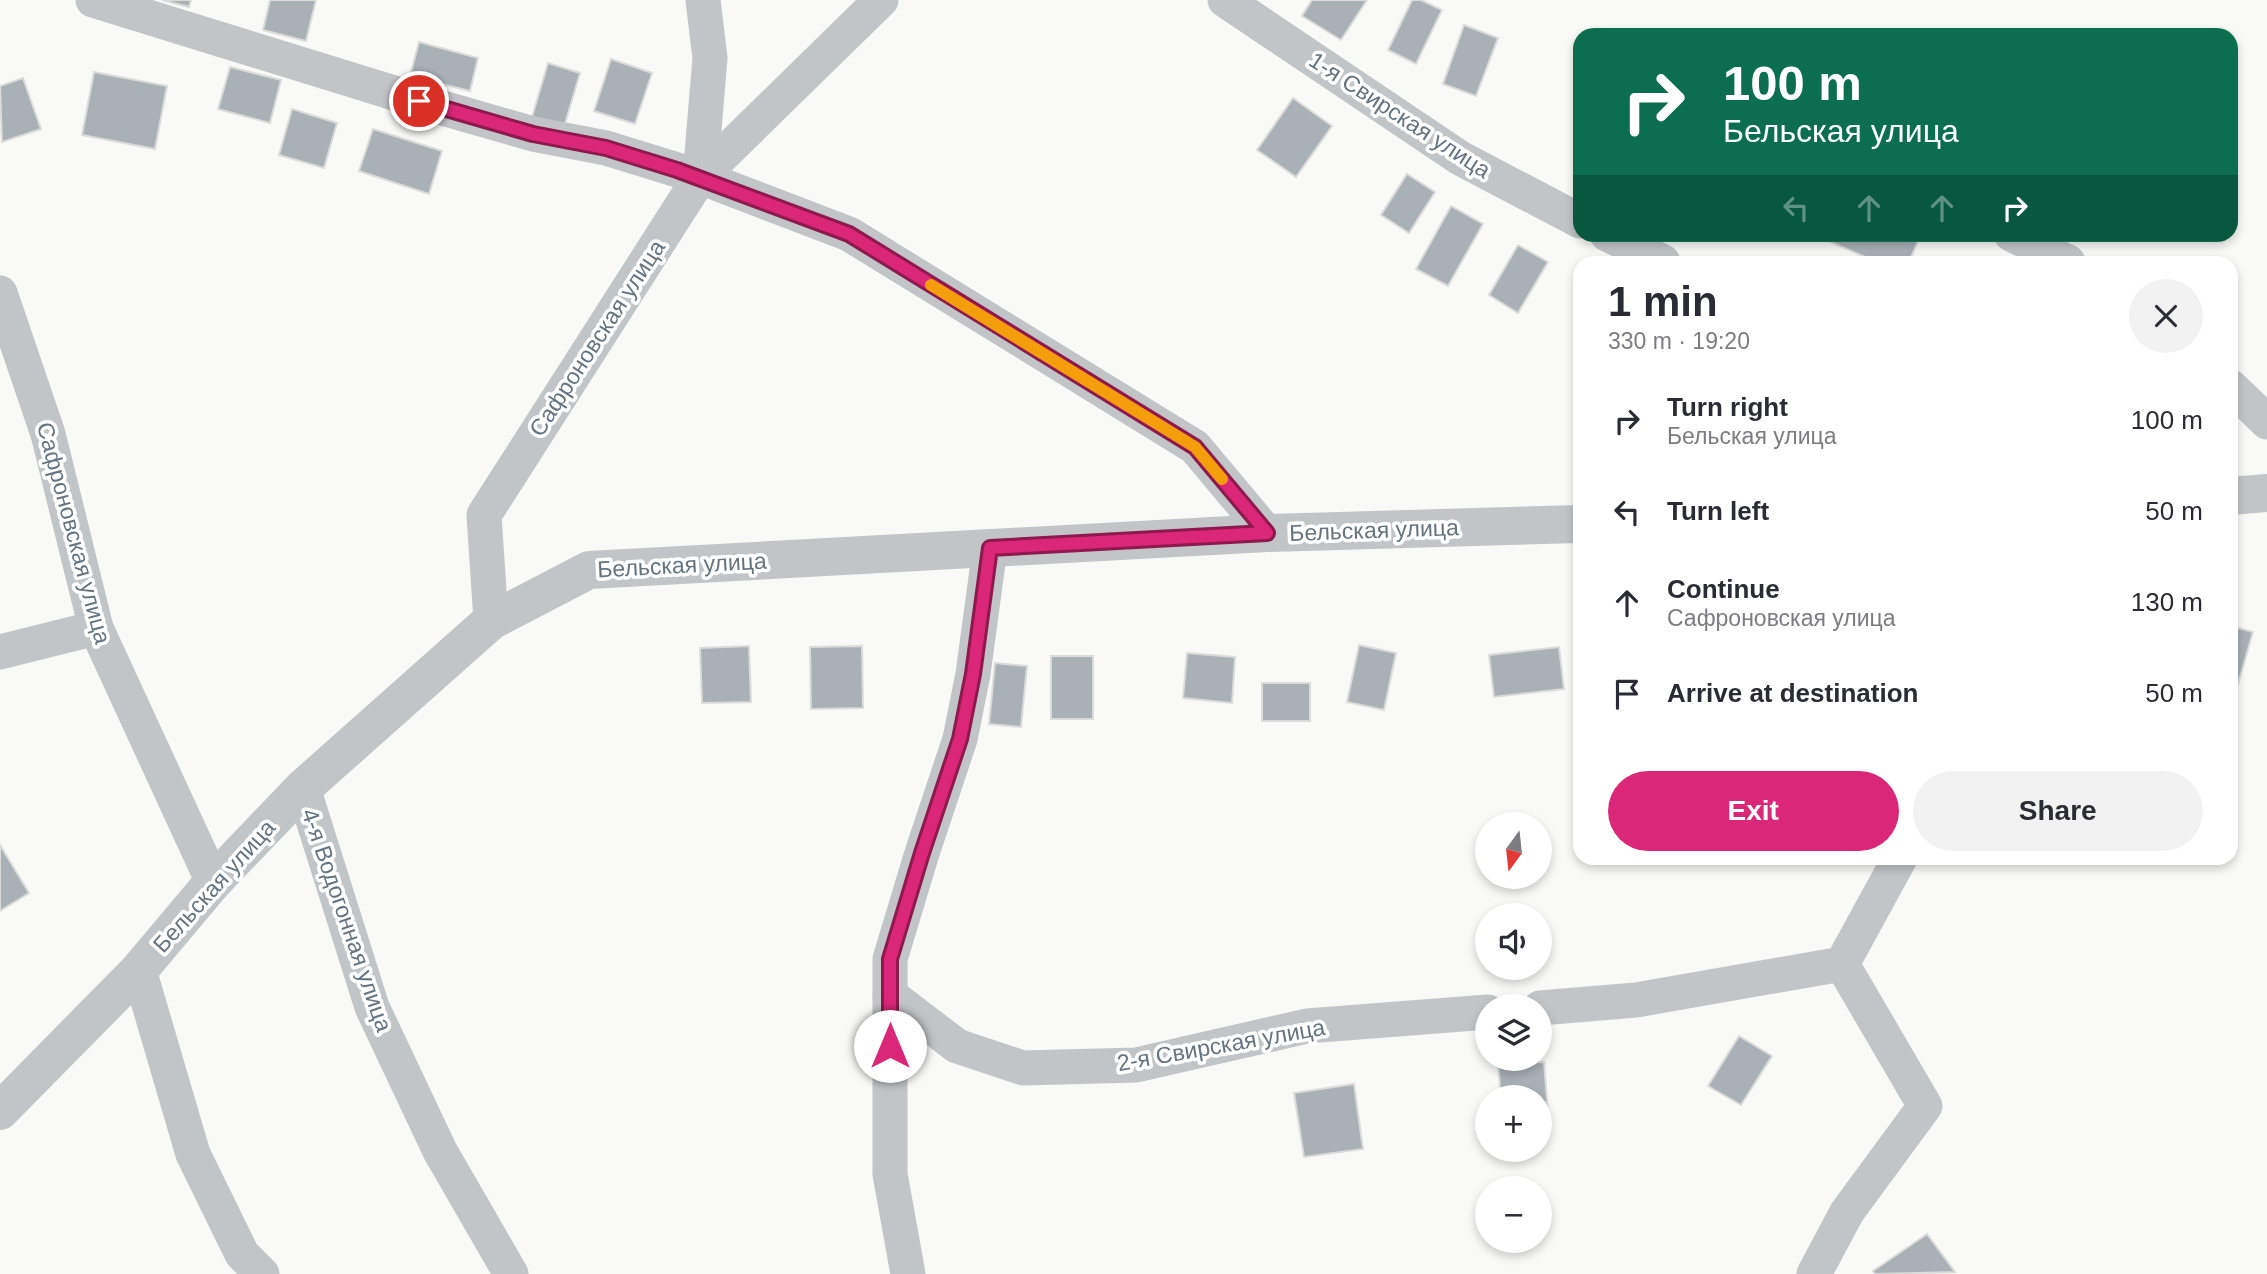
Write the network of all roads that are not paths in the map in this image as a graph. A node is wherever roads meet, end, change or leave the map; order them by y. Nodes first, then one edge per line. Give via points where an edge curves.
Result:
1 (93, 0) edge
2 (703, 0) edge
3 (881, 0) edge
4 (1225, 0) edge
5 (700, 177) junction
6 (1573, 217) edge
7 (1623, 242) edge
8 (2027, 242) edge
9 (1651, 256) edge
10 (2056, 256) edge
11 (0, 293) edge
12 (2238, 394) edge
13 (2267, 422) edge
14 (2267, 493) edge
15 (2238, 495) edge
16 (1573, 524) edge
17 (1267, 533) junction
18 (990, 548) junction
19 (491, 621) junction
20 (96, 628) junction
21 (0, 652) edge
22 (303, 788) junction
23 (1896, 865) edge
24 (213, 882) junction
25 (1842, 964) junction
26 (139, 970) junction
27 (890, 995) junction
28 (1552, 1007) edge
29 (1475, 1013) edge
30 (0, 1111) edge
31 (262, 1274) edge
32 (511, 1274) edge
33 (908, 1274) edge
34 (1814, 1274) edge

1 - 5 street via 446,109 533,134 606,148
2 - 5 street, Сафроновская улица via 710,58
3 - 5 street
4 - 6 street, 1-я Свирская улица via 1460,158
5 - 17 street via 849,234 1195,447
5 - 19 street, Сафроновская улица via 484,515
7 - 9 street
8 - 10 street
11 - 20 street, Сафроновская улица via 48,435
12 - 13 street
14 - 15 street
16 - 17 street, Бельская улица
17 - 18 street, Бельская улица
18 - 19 street, Бельская улица via 589,570
18 - 27 street via 960,739 890,959
19 - 22 street, Бельская улица
20 - 21 street
20 - 24 street, Сафроновская улица
22 - 24 street, Бельская улица
22 - 32 street, 4-я Водогонная улица via 372,1007 440,1151
23 - 25 street
24 - 26 street, Бельская улица
25 - 28 street via 1636,1000
25 - 34 street via 1925,1107 1847,1212
26 - 30 street, Бельская улица
26 - 31 street via 193,1154 242,1254
27 - 29 street, 2-я Свирская улица via 957,1046 1023,1068 1136,1065 1307,1026
27 - 33 street via 890,1174

